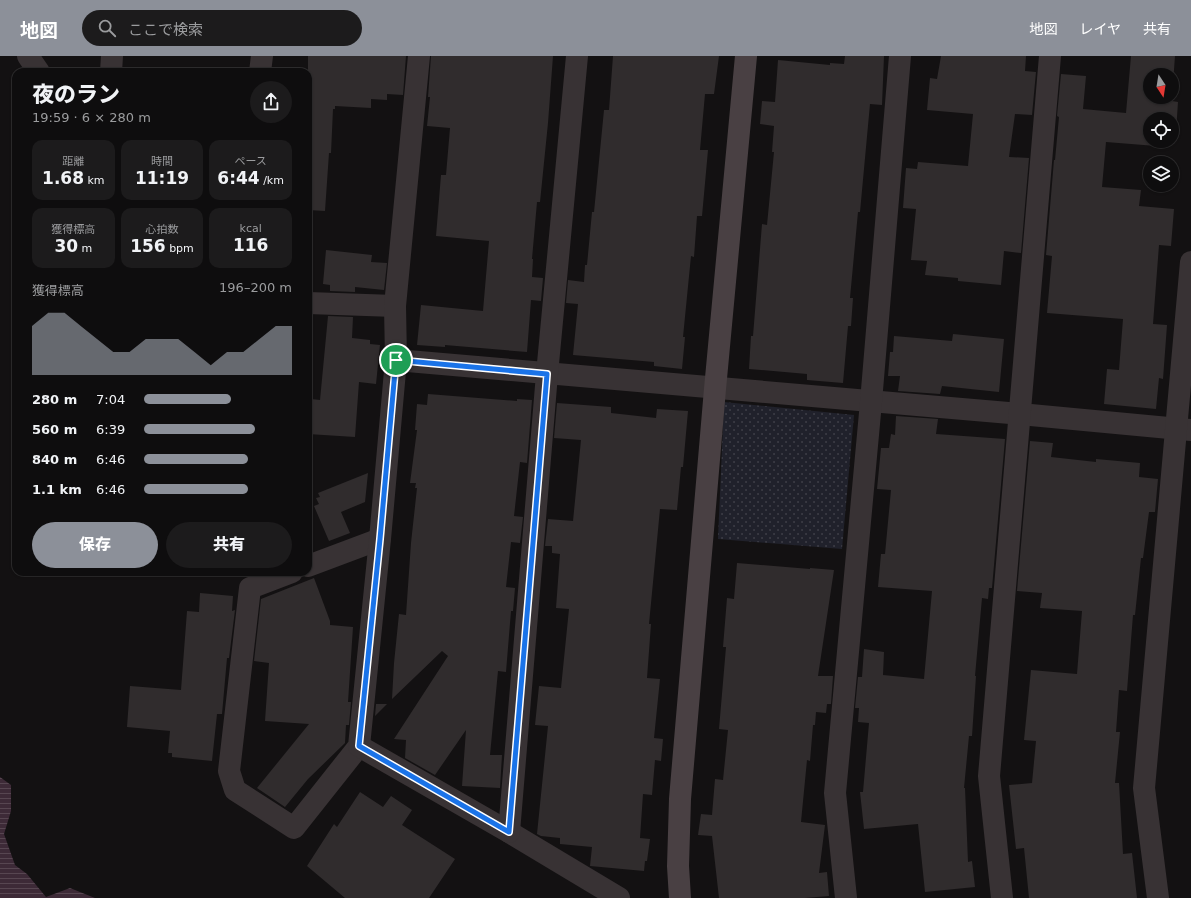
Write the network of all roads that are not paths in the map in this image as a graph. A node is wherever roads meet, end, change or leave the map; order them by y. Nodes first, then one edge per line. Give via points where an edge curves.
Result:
1 (28, 56) edge
2 (112, 56) edge
3 (262, 56) edge
4 (419, 56) edge
5 (577, 56) edge
6 (746, 56) edge
7 (900, 56) edge
8 (1050, 56) edge
9 (36, 68) edge
10 (111, 68) edge
11 (260, 68) edge
12 (1191, 262) edge
13 (312, 302) edge
14 (396, 306) junction
15 (396, 360) junction
16 (547, 374) junction
17 (715, 389) junction
18 (871, 402) junction
19 (1020, 414) junction
20 (1183, 430) edge
21 (380, 539) junction
22 (312, 564) edge
23 (282, 576) edge
24 (359, 746) junction
25 (509, 832) junction
26 (619, 898) edge
27 (680, 898) edge
28 (846, 898) edge
29 (1002, 898) edge
30 (1158, 898) edge

1 - 9 street
2 - 10 street
3 - 11 street
4 - 14 street
5 - 16 street
6 - 17 street
7 - 18 street
8 - 19 street
12 - 20 street
13 - 14 street
14 - 15 street
15 - 16 street
15 - 21 street
16 - 17 street
16 - 25 street
17 - 18 street
17 - 27 street via 680,799
18 - 19 street
18 - 28 street via 835,794
19 - 20 street
19 - 29 street via 989,776
20 - 30 street via 1144,788
21 - 22 street
21 - 24 street
23 - 24 street via 250,588 229,771 235,790 294,828
24 - 25 street
25 - 26 street

